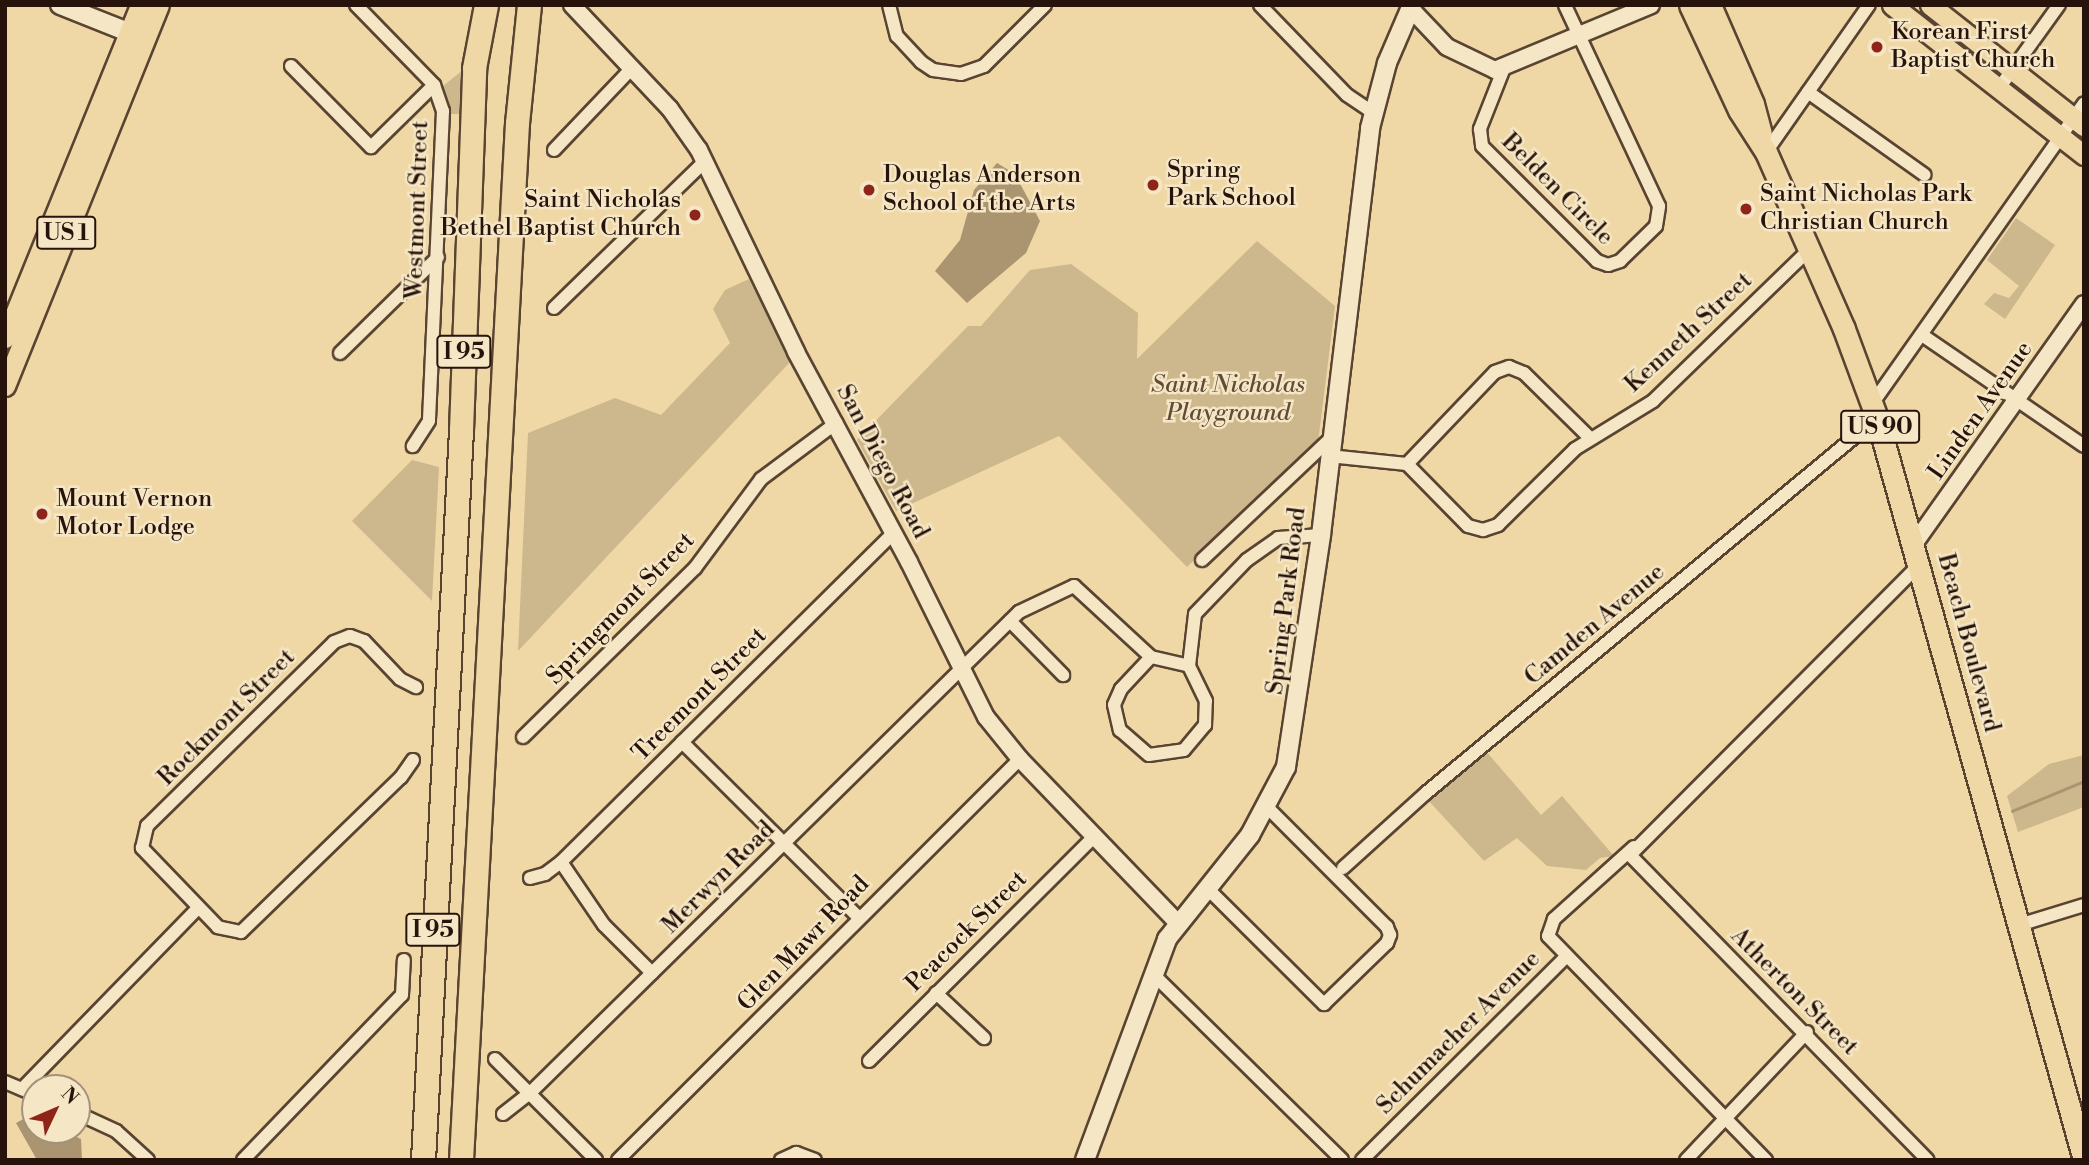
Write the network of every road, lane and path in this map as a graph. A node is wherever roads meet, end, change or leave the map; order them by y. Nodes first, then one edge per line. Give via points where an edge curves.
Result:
1 (60, 5) edge
2 (140, 5) edge
3 (159, 5) edge
4 (356, 5) edge
5 (486, 5) edge
6 (572, 5) edge
7 (889, 5) edge
8 (1045, 5) edge
9 (1260, 5) edge
10 (1565, 5) edge
11 (1651, 5) edge
12 (1690, 5) edge
13 (1710, 5) edge
14 (1869, 5) edge
15 (1892, 5) edge
16 (1930, 5) edge
17 (2059, 5) edge
18 (1410, 7) edge
19 (528, 12) edge
20 (138, 36) junction
21 (1580, 37) junction
22 (291, 66) dead end
23 (632, 68) junction
24 (1504, 68) junction
25 (2013, 69) junction
26 (434, 85) junction
27 (2000, 87) junction
28 (1808, 92) junction
29 (1373, 113) junction
30 (2080, 115) edge
31 (2060, 136) junction
32 (554, 150) dead end
33 (1766, 152) junction
34 (2084, 155) edge
35 (705, 162) junction
36 (1925, 175) dead end
37 (70, 199) junction
38 (1810, 249) junction
39 (438, 257) junction
40 (2084, 304) edge
41 (554, 308) dead end
42 (1922, 335) junction
43 (5, 338) edge
44 (340, 353) dead end
45 (10, 360) edge
46 (5, 386) edge
47 (2017, 400) junction
48 (1875, 411) junction
49 (836, 423) junction
50 (1590, 438) junction
51 (413, 446) dead end
52 (2084, 446) edge
53 (1330, 447) junction
54 (1407, 464) junction
55 (894, 532) junction
56 (1321, 535) junction
57 (1914, 544) junction
58 (1202, 560) dead end
59 (1919, 565) junction
60 (1010, 621) junction
61 (1151, 657) junction
62 (1189, 666) junction
63 (960, 669) junction
64 (1063, 675) dead end
65 (416, 687) dead end
66 (523, 737) dead end
67 (682, 742) junction
68 (1020, 759) junction
69 (413, 760) dead end
70 (1267, 807) junction
71 (1096, 835) junction
72 (784, 843) junction
73 (1632, 851) junction
74 (561, 862) junction
75 (1343, 868) dead end
76 (530, 878) dead end
77 (1207, 888) junction
78 (2084, 905) edge
79 (198, 908) junction
80 (859, 917) junction
81 (1177, 922) junction
82 (2020, 926) junction
83 (1566, 957) junction
84 (404, 960) dead end
85 (652, 974) junction
86 (1153, 974) junction
87 (936, 993) junction
88 (1807, 1032) junction
89 (984, 1038) dead end
90 (495, 1059) dead end
91 (869, 1061) dead end
92 (37, 1074) edge
93 (530, 1093) junction
94 (503, 1114) dead end
95 (1726, 1118) junction
96 (91, 1119) edge
97 (2080, 1157) edge
98 (149, 1160) edge
99 (243, 1160) edge
100 (423, 1160) edge
101 (461, 1160) edge
102 (596, 1160) edge
103 (618, 1160) edge
104 (780, 1160) edge
105 (815, 1160) edge
106 (1085, 1160) edge
107 (1342, 1160) edge
108 (1362, 1160) edge
109 (1686, 1160) edge
110 (1766, 1160) edge
111 (1928, 1160) edge

1 - 20 main road
2 - 20 main road, US 1
3 - 20 main road, US 1
4 - 26 street, Westmont Street
5 - 100 highway, I 95 via 474,68 462,417
6 - 23 street, San Diego Road
7 - 8 street via 892,27 908,50 933,70 973,72 995,57
9 - 29 street via 1348,95
10 - 21 street
11 - 21 street
12 - 33 highway, Beach Boulevard / US 90 via 1739,110
13 - 33 highway, Beach Boulevard / US 90 via 1753,104
14 - 28 street
15 - 27 main road
16 - 25 main road
17 - 25 street
18 - 24 street via 1455,53 1495,70
18 - 29 main road, Spring Park Road
19 - 101 highway, I 95 via 517,123
20 - 37 main road, US 1
21 - 24 street
21 - 24 street, Belden Circle via 1660,213 1656,226 1620,261 1608,265 1597,261 1482,146 1479,129
22 - 26 street via 371,147
23 - 32 street
23 - 35 street, San Diego Road via 682,123
25 - 27 street
25 - 30 main road
26 - 39 street, Westmont Street via 444,130
27 - 31 main road
28 - 33 street
28 - 36 street
29 - 53 main road, Spring Park Road
30 - 31 street, Camden Avenue
31 - 34 main road
31 - 42 street, Camden Avenue
33 - 38 highway, Beach Boulevard / US 90
35 - 41 street
35 - 49 street, San Diego Road
37 - 43 main road, US 1
37 - 45 main road, US 1
38 - 48 highway, Beach Boulevard / US 90
38 - 50 street, Kenneth Street via 1653,401
39 - 44 street
39 - 51 street, Westmont Street via 429,421
40 - 47 street, Linden Avenue
42 - 47 street
42 - 48 street, Camden Avenue
45 - 46 main road, US 1
47 - 52 street
47 - 57 street, Linden Avenue
48 - 57 highway, Beach Boulevard / US 90
48 - 75 street, Camden Avenue
49 - 55 street, San Diego Road
49 - 66 street, Springmont Street via 769,472 695,569
50 - 54 street, Kenneth Street via 1490,529 1468,526
50 - 54 street via 1524,373 1509,367 1495,372
53 - 54 street
53 - 56 main road, Spring Park Road
53 - 58 street
55 - 63 street, San Diego Road
55 - 67 street, Treemont Street
56 - 62 street via 1278,538 1258,550 1195,614 1189,634
56 - 70 main road, Spring Park Road via 1292,746
57 - 59 highway, Beach Boulevard / US 90
59 - 73 street, Schumacher Avenue
59 - 82 highway, Beach Boulevard / US 90
60 - 61 street, Merwyn Road via 1070,585
60 - 63 street, Merwyn Road
60 - 64 street
61 - 62 street
61 - 62 street via 1121,689 1114,705 1120,730 1149,755 1184,750 1205,725 1206,701
63 - 68 street, San Diego Road via 986,717
63 - 72 street, Merwyn Road
65 - 79 street, Rockmont Street via 400,679 364,641 350,636 324,652 147,826 141,839 146,857
67 - 72 street
67 - 74 street, Treemont Street
68 - 71 street, San Diego Road
68 - 80 street, Glen Mawr Road
69 - 79 street via 401,777 241,932 225,932
70 - 77 main road, Spring Park Road
70 - 77 street via 1387,927 1387,943 1324,1004
71 - 81 street, San Diego Road
71 - 87 street, Peacock Street
72 - 80 street
72 - 85 street, Merwyn Road
73 - 83 street, Schumacher Avenue via 1549,925 1548,936
73 - 88 street, Atherton Street
74 - 76 street, Treemont Street
74 - 85 street via 604,925
77 - 81 main road, Spring Park Road
78 - 82 street
79 - 92 street
80 - 103 street, Glen Mawr Road
81 - 86 main road, Spring Park Road
82 - 97 highway, Beach Boulevard / US 90
83 - 95 street
83 - 108 street, Schumacher Avenue
84 - 99 street via 402,995
85 - 93 street, Merwyn Road
86 - 106 main road, Spring Park Road
86 - 107 street
87 - 89 street
87 - 91 street, Peacock Street
88 - 95 street
88 - 111 street, Atherton Street
90 - 93 street
93 - 94 street, Merwyn Road
93 - 102 street
95 - 109 street
95 - 110 street
96 - 98 street via 116,1131
104 - 105 street via 796,1153

